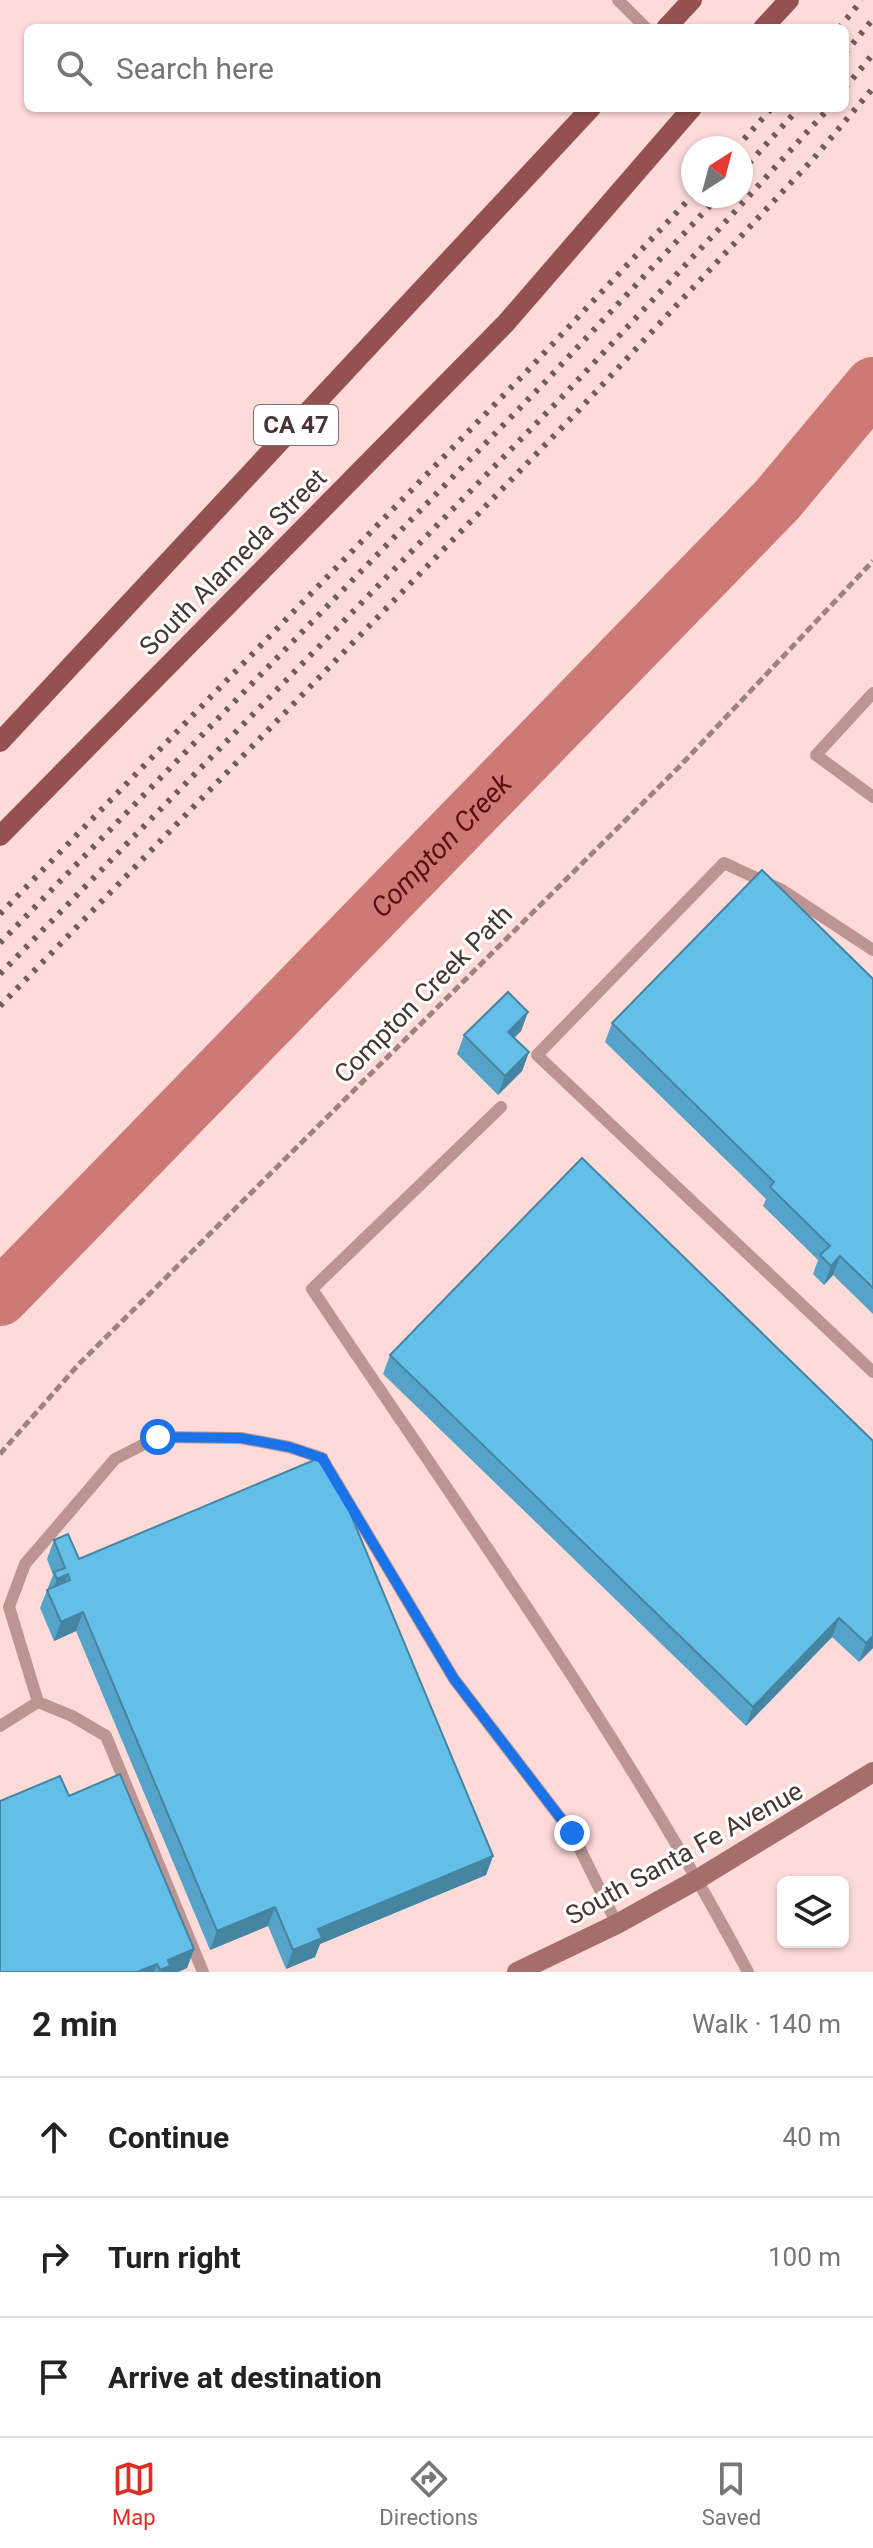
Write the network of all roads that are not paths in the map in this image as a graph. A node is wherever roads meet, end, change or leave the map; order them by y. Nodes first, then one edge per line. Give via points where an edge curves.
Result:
1 (618, 0) edge
2 (692, 0) edge
3 (789, 0) edge
4 (642, 24) edge
5 (670, 24) edge
6 (767, 24) edge
7 (587, 112) edge
8 (689, 112) edge
9 (873, 693) edge
10 (0, 742) edge
11 (873, 797) edge
12 (0, 836) edge
13 (873, 950) edge
14 (501, 1107) dead end
15 (873, 1372) edge
16 (38, 1702) junction
17 (0, 1726) edge
18 (873, 1772) edge
19 (698, 1879) junction
20 (617, 1924) junction
21 (203, 1972) edge
22 (517, 1972) edge
23 (748, 1972) edge

1 - 4 lane
2 - 5 main road
3 - 6 main road
7 - 10 main road, South Alameda Street / CA 47
8 - 12 main road, South Alameda Street / CA 47 via 506,323
9 - 11 lane via 816,755
13 - 15 lane via 782,890 724,863 537,1055
14 - 19 lane via 312,1289 575,1683
16 - 17 lane
16 - 20 lane via 9,1607 25,1564 115,1459 158,1437 241,1438 322,1458 454,1679 572,1833
16 - 21 lane via 106,1736
18 - 19 main road, South Santa Fe Avenue
19 - 20 main road, South Santa Fe Avenue
19 - 23 lane
20 - 22 main road, South Santa Fe Avenue

